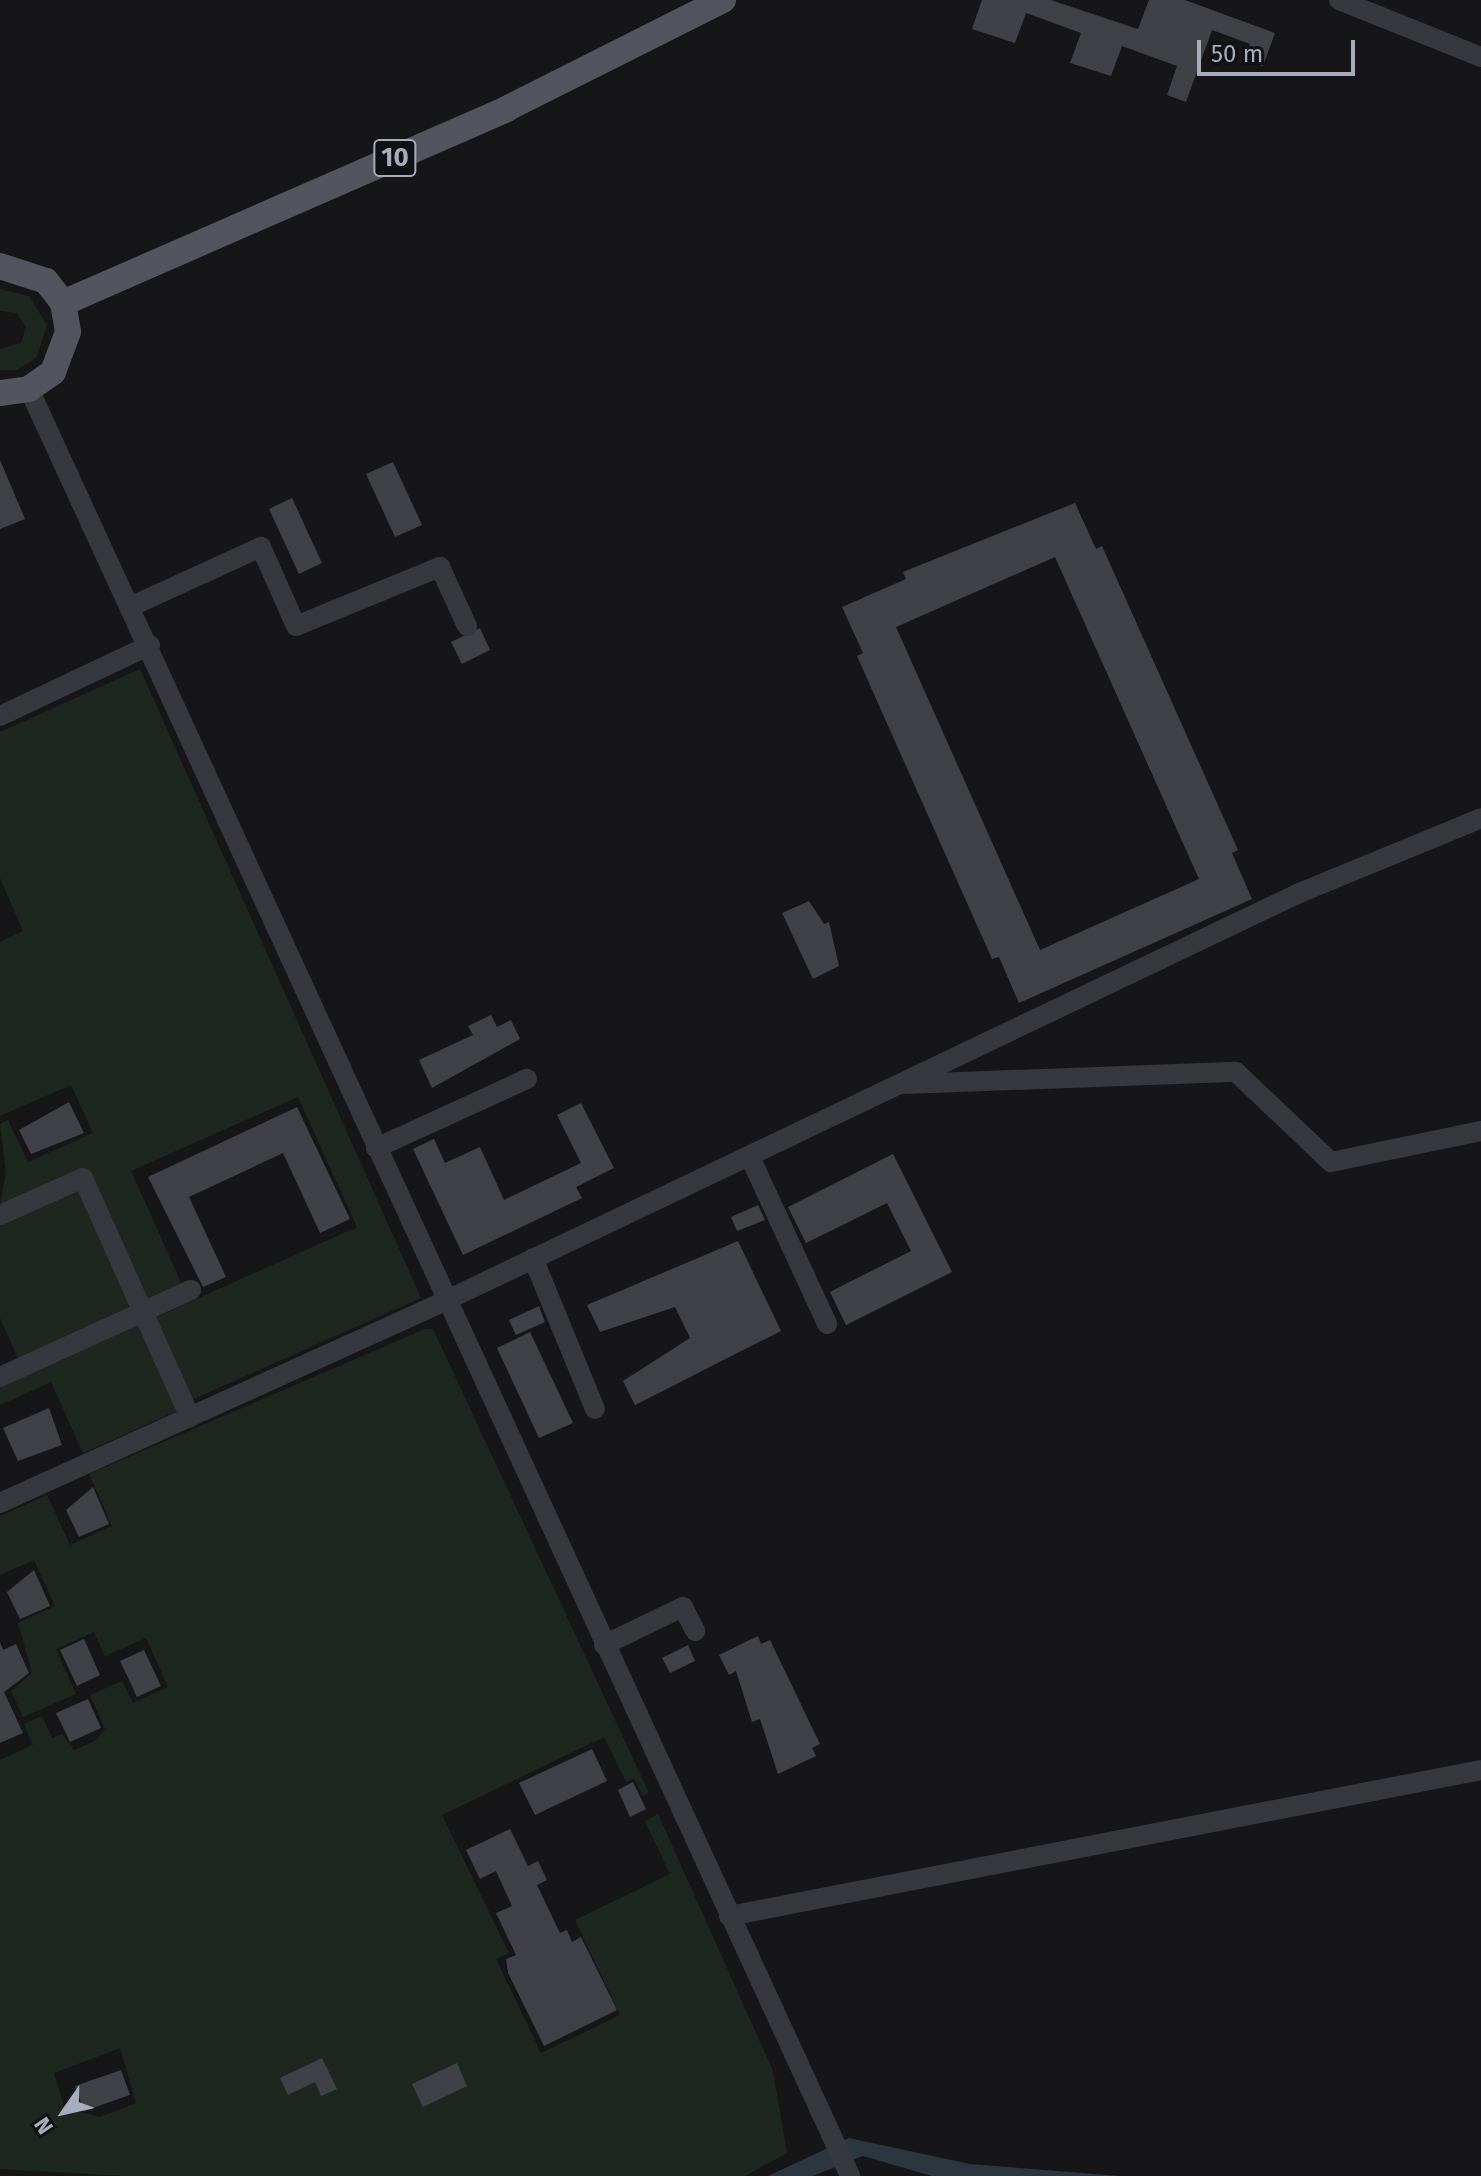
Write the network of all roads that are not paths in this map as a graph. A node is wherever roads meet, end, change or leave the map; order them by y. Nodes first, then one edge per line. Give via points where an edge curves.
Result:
1 (723, 0) edge
2 (1339, 0) edge
3 (1481, 57) edge
4 (0, 266) edge
5 (63, 303) junction
6 (29, 389) junction
7 (0, 393) edge
8 (132, 606) junction
9 (467, 626) dead end
10 (150, 645) junction
11 (0, 716) edge
12 (1481, 818) edge
13 (527, 1079) dead end
14 (896, 1084) junction
15 (1481, 1131) edge
16 (376, 1148) junction
17 (750, 1157) junction
18 (0, 1215) edge
19 (533, 1258) junction
20 (191, 1290) dead end
21 (445, 1301) junction
22 (143, 1312) junction
23 (827, 1324) dead end
24 (0, 1377) edge
25 (595, 1409) dead end
26 (190, 1417) junction
27 (0, 1503) edge
28 (695, 1631) dead end
29 (604, 1645) junction
30 (1481, 1770) edge
31 (729, 1916) junction
32 (850, 2176) edge

1 - 5 main road, 10 via 506,109
2 - 3 street
4 - 5 main road via 34,273
5 - 6 main road via 68,332 61,360
6 - 7 main road
6 - 8 street
8 - 9 street via 261,547 296,626 440,567
8 - 10 street
10 - 11 street
10 - 16 street
12 - 14 street via 1297,894
13 - 16 street
14 - 15 street via 1236,1072 1331,1162
14 - 17 street
16 - 21 street
17 - 19 street
17 - 23 street
18 - 22 street via 83,1178
19 - 21 street
19 - 25 street
20 - 22 street
21 - 26 street
21 - 29 street
22 - 24 street
22 - 26 street
26 - 27 street
28 - 29 street via 683,1607
29 - 31 street
30 - 31 street
31 - 32 street

